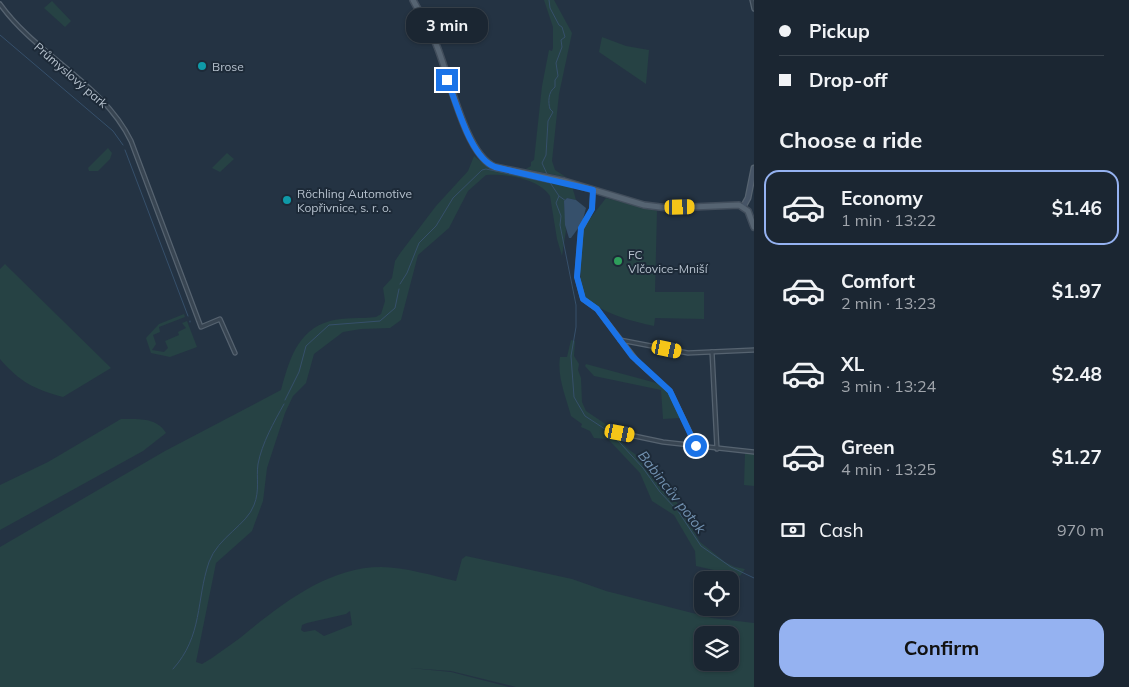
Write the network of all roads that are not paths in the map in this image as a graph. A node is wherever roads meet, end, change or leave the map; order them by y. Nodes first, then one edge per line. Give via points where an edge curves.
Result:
1 (413, 0) edge
2 (752, 0) edge
3 (0, 4) edge
4 (754, 9) edge
5 (754, 168) edge
6 (593, 190) junction
7 (743, 207) junction
8 (754, 227) edge
9 (178, 264) junction
10 (182, 266) dead end
11 (620, 340) junction
12 (754, 350) edge
13 (712, 352) junction
14 (235, 353) dead end
15 (620, 433) dead end
16 (696, 446) junction
17 (717, 449) junction
18 (754, 452) edge

1 - 6 main road via 436,44 482,160 495,167
2 - 4 street
3 - 9 street, Průmyslový park via 27,37 95,94 116,116 131,141
5 - 7 main road
6 - 7 main road via 656,206 733,204
6 - 11 street via 592,209 581,228 577,281 583,299 597,309
7 - 8 main road
9 - 10 street
9 - 14 street, Průmyslový park via 201,327 220,319
11 - 13 street via 688,353
11 - 16 street via 643,368 670,391
12 - 13 street
13 - 17 street
15 - 16 street
16 - 17 street
17 - 18 street

